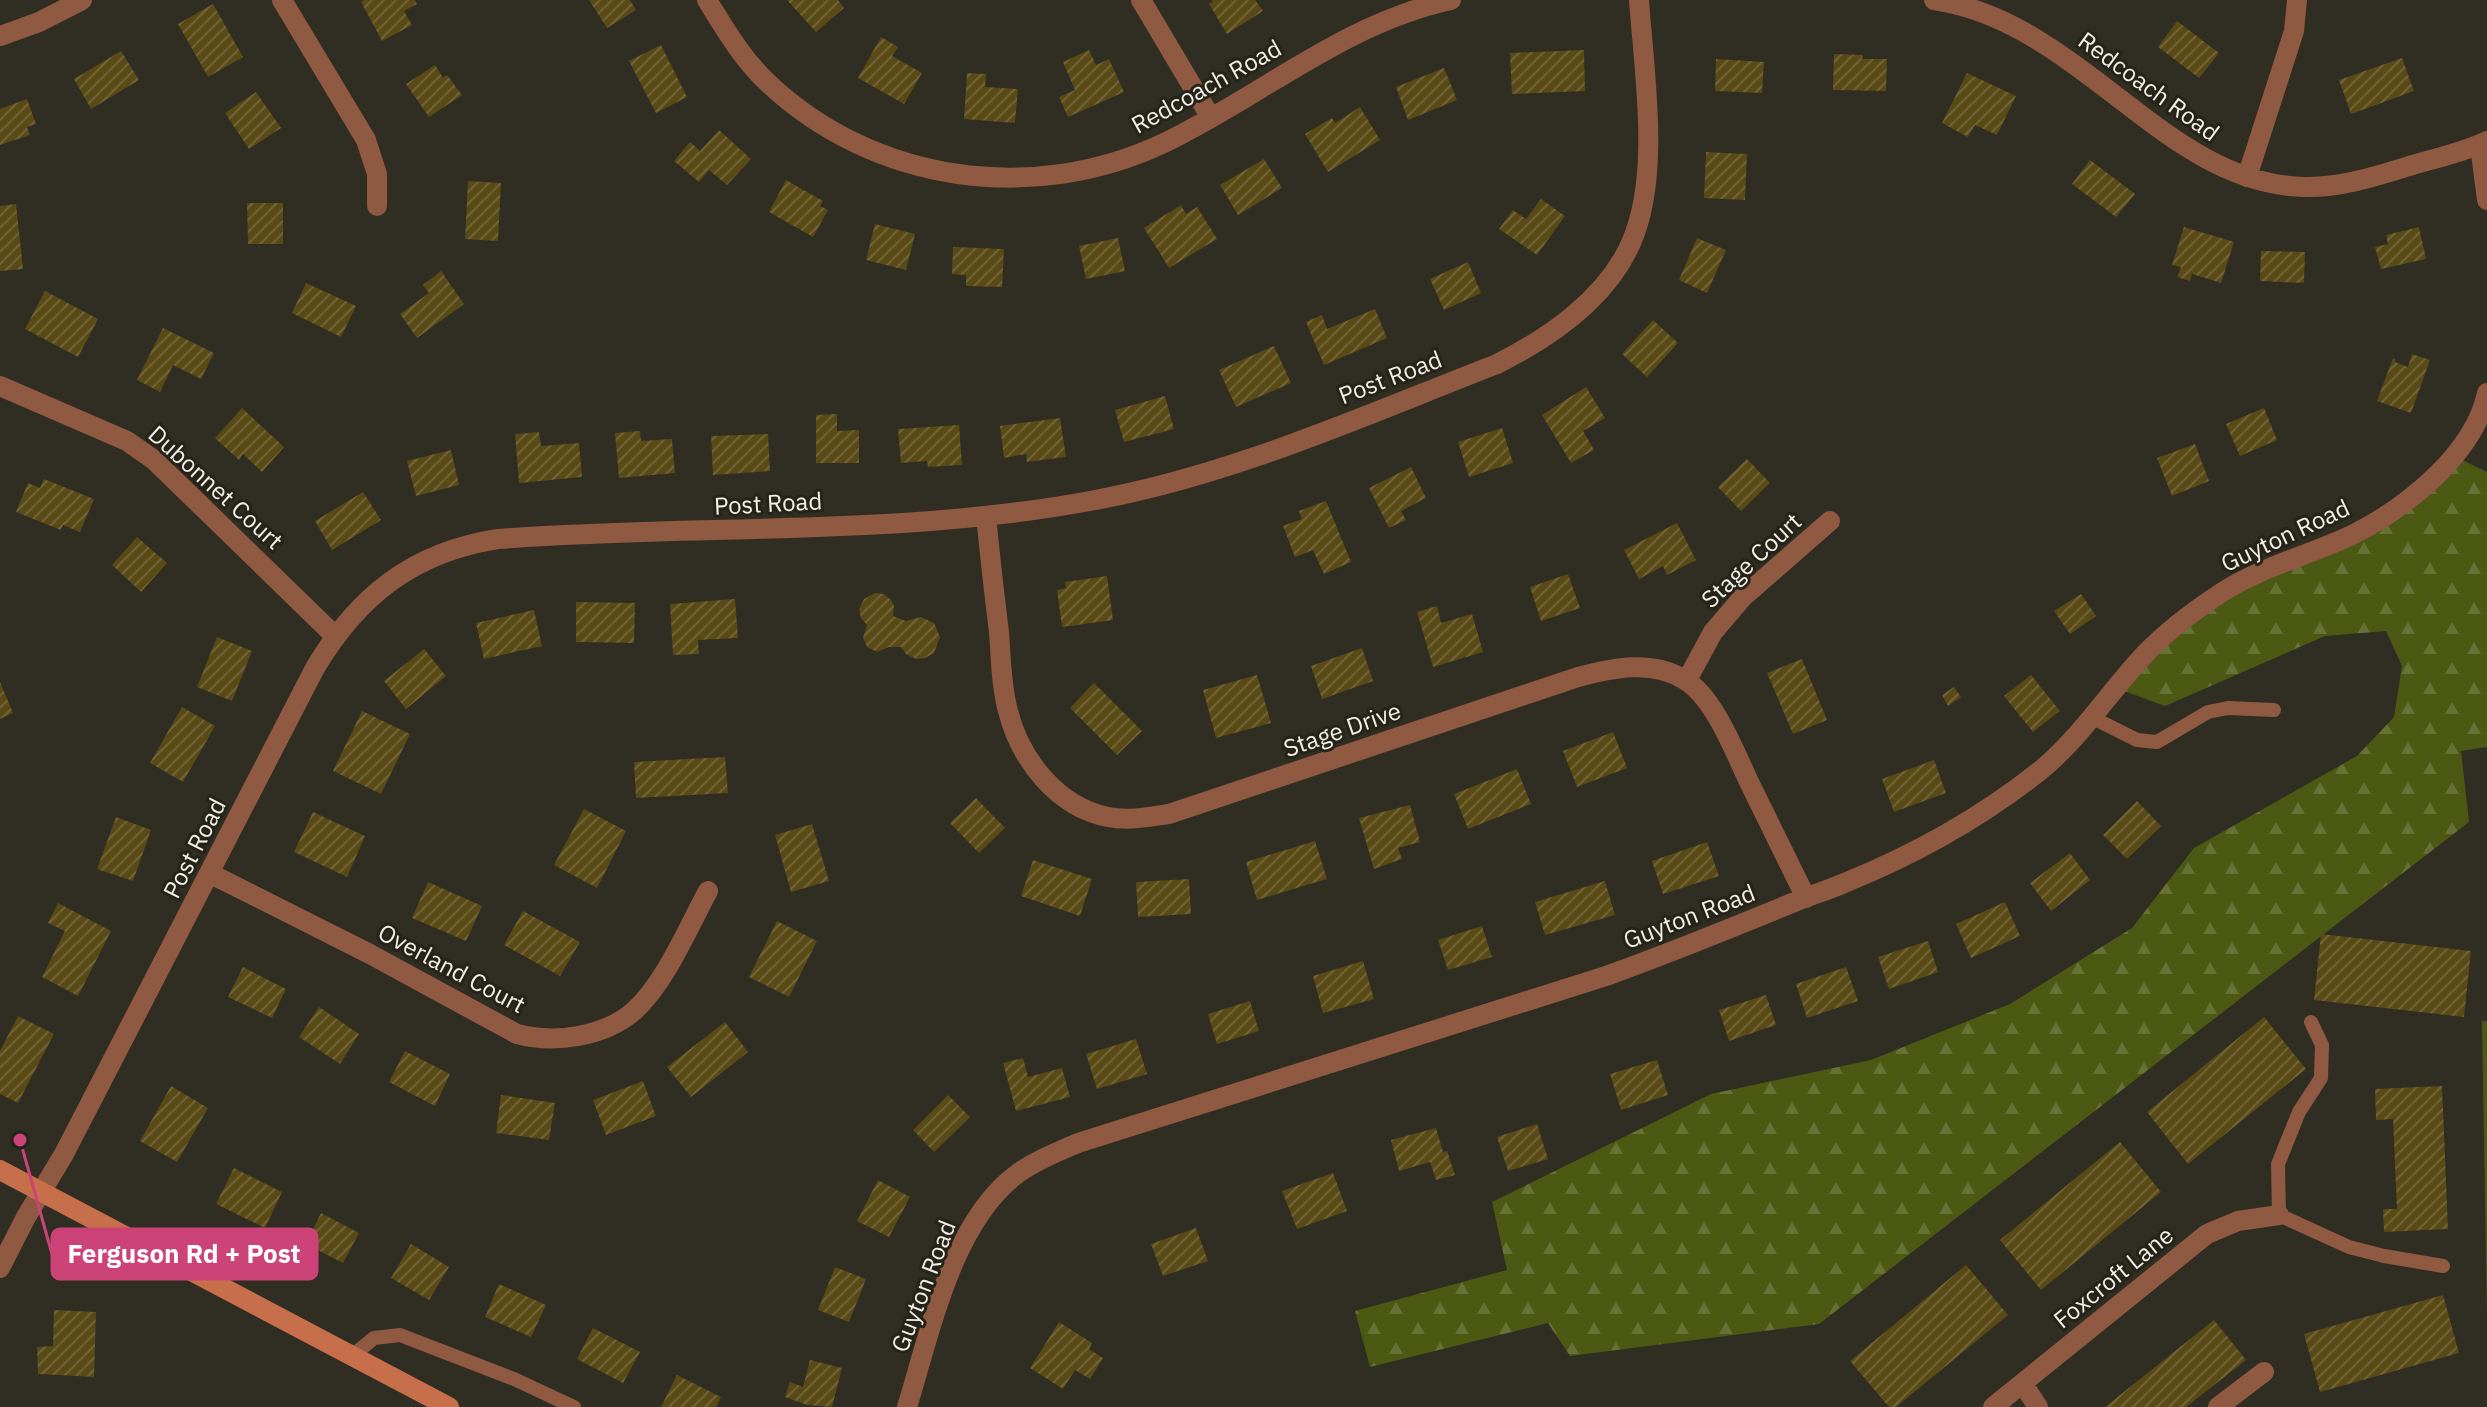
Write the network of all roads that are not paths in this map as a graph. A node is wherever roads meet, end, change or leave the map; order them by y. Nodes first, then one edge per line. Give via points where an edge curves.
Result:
1 (82, 0) edge
2 (282, 0) edge
3 (707, 0) edge
4 (1141, 0) edge
5 (1451, 0) edge
6 (1639, 0) edge
7 (1934, 0) edge
8 (2297, 0) edge
9 (0, 36) edge
10 (1211, 118) junction
11 (2483, 143) edge
12 (2247, 177) junction
13 (2487, 200) edge
14 (377, 206) dead end
15 (0, 386) edge
16 (2487, 393) edge
17 (986, 516) junction
18 (1830, 521) dead end
19 (334, 635) junction
20 (1687, 680) junction
21 (2274, 710) dead end
22 (2091, 717) junction
23 (211, 874) junction
24 (708, 891) dead end
25 (1806, 898) junction
26 (2311, 1022) dead end
27 (0, 1170) edge
28 (41, 1192) junction
29 (2279, 1215) junction
30 (2443, 1266) dead end
31 (0, 1268) edge
32 (352, 1356) junction
33 (2264, 1372) dead end
34 (2023, 1384) junction
35 (449, 1407) edge
36 (574, 1407) edge
37 (907, 1407) edge
38 (1993, 1407) edge
39 (2038, 1407) edge
40 (2218, 1407) edge

1 - 9 street
2 - 14 street via 366,140 377,174
3 - 10 street, Redcoach Road via 749,63 782,96 852,141 927,169 984,178 1062,175 1131,157
4 - 10 street
5 - 10 street, Redcoach Road via 1360,33
6 - 17 street, Post Road via 1648,142 1641,213 1618,266 1550,333 1497,364 1231,464 1092,501
7 - 12 street, Redcoach Road via 2027,32 2188,149
8 - 12 street via 2294,31
11 - 12 street, Redcoach Road via 2343,183 2306,187
11 - 13 street
15 - 19 street, Dubonnet Court via 117,436 154,460
16 - 22 street, Guyton Road via 2464,444 2409,498 2353,534 2223,592 2161,639
17 - 19 street, Post Road via 482,542 400,573
17 - 20 street, Stage Drive via 1004,690 1013,728 1030,761 1055,790 1084,809 1110,817 1154,817 1181,810 1608,669 1646,668
18 - 20 street, Stage Court via 1743,597 1713,632
19 - 23 street, Post Road
20 - 25 street via 1713,711
21 - 22 lane via 2208,712 2157,742 2137,740
22 - 25 street, Guyton Road via 2044,767 1992,806 1890,861
23 - 24 street, Overland Court via 517,1034 543,1039 600,1030 633,1013 659,979
23 - 28 street, Post Road
25 - 37 street, Guyton Road via 1606,976 1078,1143 1034,1163 1005,1184 969,1233
26 - 29 lane via 2322,1045 2321,1078 2299,1112 2278,1164
27 - 28 street
28 - 31 street, Post Road
28 - 32 street
29 - 30 lane via 2349,1247
29 - 34 street, Foxcroft Lane via 2238,1221 2207,1234
32 - 35 street
32 - 36 lane via 374,1338 400,1335
33 - 40 street
34 - 38 street, Foxcroft Lane
34 - 39 street

